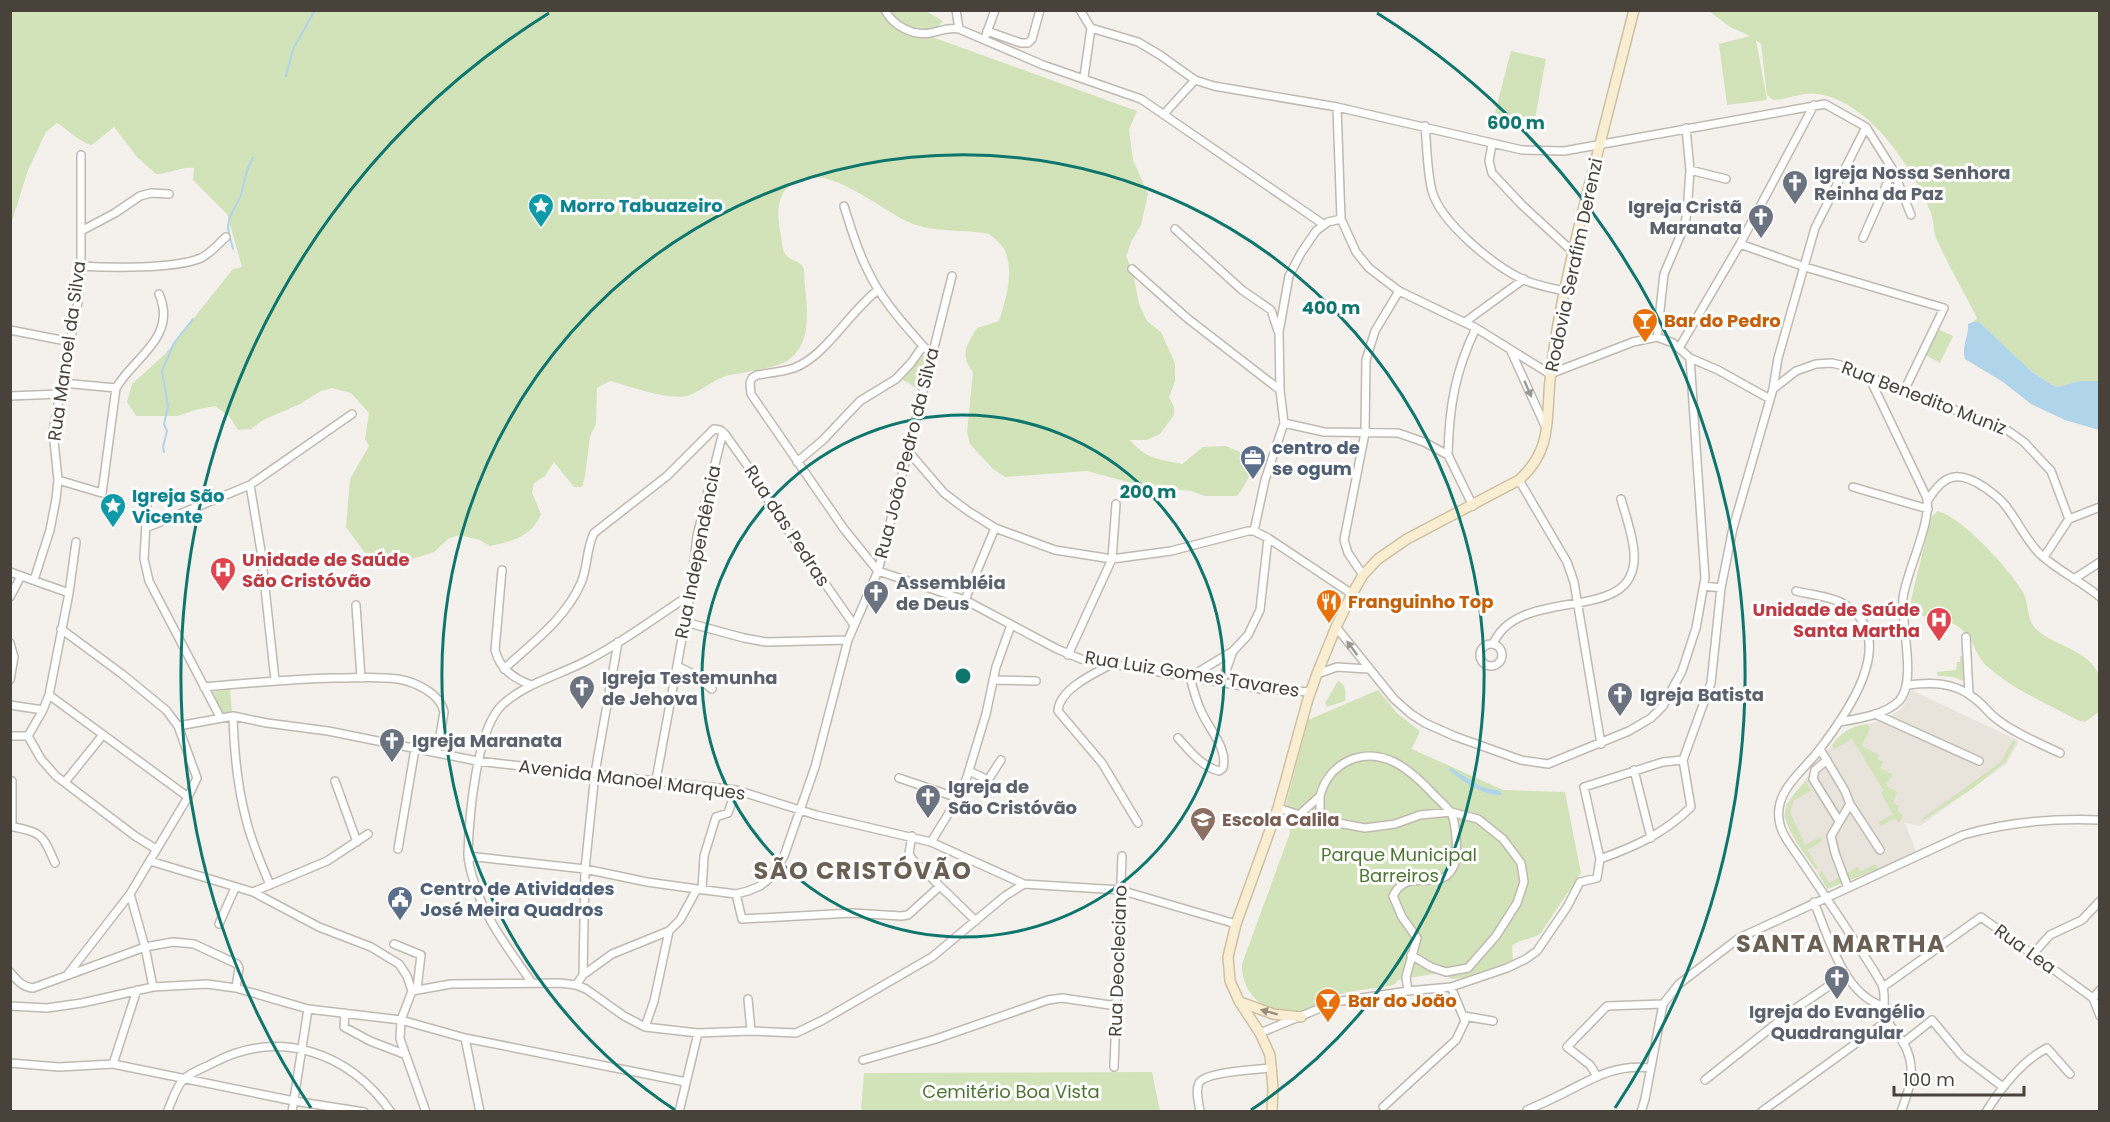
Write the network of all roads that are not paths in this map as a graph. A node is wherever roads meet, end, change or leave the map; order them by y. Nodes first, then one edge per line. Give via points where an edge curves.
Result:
1 (885, 10) edge
2 (956, 10) edge
3 (995, 10) edge
4 (1040, 10) edge
5 (1080, 10) edge
6 (1634, 10) edge
7 (1091, 28) junction
8 (959, 29) junction
9 (987, 31) junction
10 (983, 40) junction
11 (1084, 77) junction
12 (1195, 80) junction
13 (1814, 105) junction
14 (1337, 107) junction
15 (1164, 114) junction
16 (1425, 126) junction
17 (1686, 128) junction
18 (1866, 128) junction
19 (1492, 144) junction
20 (1599, 144) junction
21 (81, 155) dead end
22 (1690, 170) junction
23 (1893, 170) junction
24 (1726, 179) dead end
25 (169, 194) dead end
26 (844, 206) dead end
27 (1911, 215) dead end
28 (1341, 219) junction
29 (1323, 224) junction
30 (1175, 229) dead end
31 (81, 231) junction
32 (226, 237) dead end
33 (1863, 238) dead end
34 (1740, 244) junction
35 (1573, 252) junction
36 (81, 266) junction
37 (1805, 267) junction
38 (1132, 269) dead end
39 (952, 276) dead end
40 (1524, 279) junction
41 (878, 290) junction
42 (1399, 291) junction
43 (1564, 291) junction
44 (159, 294) dead end
45 (1465, 322) junction
46 (1476, 328) junction
47 (10, 330) edge
48 (1279, 333) junction
49 (1657, 337) junction
50 (71, 342) junction
51 (923, 346) junction
52 (1679, 348) junction
53 (1510, 349) junction
54 (932, 354) junction
55 (1690, 358) junction
56 (1550, 374) junction
57 (1869, 377) junction
58 (62, 383) junction
59 (116, 388) junction
60 (1773, 389) junction
61 (1280, 390) junction
62 (1904, 391) junction
63 (60, 394) junction
64 (10, 396) edge
65 (1770, 399) junction
66 (352, 414) dead end
67 (1284, 423) junction
68 (1546, 429) junction
69 (720, 430) junction
70 (1365, 433) junction
71 (908, 451) junction
72 (1448, 455) junction
73 (797, 462) junction
74 (58, 480) junction
75 (1519, 480) junction
76 (250, 485) junction
77 (1853, 487) dead end
78 (1621, 500) dead end
79 (1116, 504) dead end
80 (147, 505) dead end
81 (1928, 505) junction
82 (1473, 506) junction
83 (2100, 507) edge
84 (2069, 519) junction
85 (146, 528) junction
86 (995, 528) junction
87 (1254, 531) junction
88 (1268, 538) junction
89 (76, 542) dead end
90 (2044, 557) junction
91 (1112, 559) junction
92 (2100, 562) edge
93 (502, 570) dead end
94 (10, 572) edge
95 (878, 572) junction
96 (1363, 575) junction
97 (21, 576) junction
98 (2074, 579) junction
99 (34, 580) junction
100 (1704, 586) junction
101 (1721, 588) junction
102 (1796, 591) dead end
103 (69, 593) junction
104 (1352, 594) junction
105 (690, 596) junction
106 (2099, 596) edge
107 (10, 597) edge
108 (965, 600) junction
109 (1578, 602) junction
110 (356, 605) dead end
111 (685, 622) junction
112 (854, 625) junction
113 (1011, 625) junction
114 (1336, 627) junction
115 (61, 629) junction
116 (1966, 637) dead end
117 (848, 640) junction
118 (618, 642) junction
119 (10, 643) edge
120 (1493, 644) dead end
121 (1233, 651) junction
122 (1068, 655) junction
123 (1112, 664) junction
124 (677, 666) junction
125 (504, 669) junction
126 (1368, 669) junction
127 (1317, 674) junction
128 (1190, 677) junction
129 (361, 678) junction
130 (10, 680) edge
131 (275, 680) junction
132 (993, 680) junction
133 (1036, 681) dead end
134 (1222, 682) junction
135 (531, 685) junction
136 (1908, 685) junction
137 (204, 687) junction
138 (712, 689) dead end
139 (1311, 692) junction
140 (1969, 694) junction
141 (49, 695) junction
142 (10, 705) edge
143 (43, 710) junction
144 (1875, 714) junction
145 (233, 716) junction
146 (220, 717) junction
147 (1839, 722) junction
148 (178, 726) junction
149 (102, 735) junction
150 (10, 736) edge
151 (28, 736) junction
152 (1178, 738) dead end
153 (1601, 744) junction
154 (415, 749) junction
155 (1820, 749) junction
156 (437, 753) junction
157 (2060, 753) dead end
158 (1001, 760) dead end
159 (1683, 760) junction
160 (1827, 760) junction
161 (477, 761) junction
162 (1979, 761) dead end
163 (1634, 770) junction
164 (969, 771) junction
165 (595, 773) junction
166 (899, 778) dead end
167 (656, 780) junction
168 (12, 781) edge
169 (335, 781) dead end
170 (65, 782) junction
171 (736, 790) junction
172 (1320, 796) junction
173 (188, 797) junction
174 (958, 798) junction
175 (1850, 804) junction
176 (1278, 808) junction
177 (801, 811) junction
178 (1451, 812) junction
179 (1299, 815) junction
180 (1320, 820) junction
181 (2100, 820) edge
182 (1839, 821) junction
183 (1138, 823) dead end
184 (11, 826) edge
185 (368, 834) dead end
186 (912, 836) junction
187 (1652, 838) junction
188 (357, 842) junction
189 (931, 842) junction
190 (156, 849) junction
191 (398, 849) dead end
192 (1880, 850) dead end
193 (468, 856) junction
194 (1122, 856) dead end
195 (1600, 859) junction
196 (150, 861) junction
197 (55, 863) dead end
198 (585, 869) junction
199 (1024, 884) junction
200 (270, 885) junction
201 (940, 886) junction
202 (235, 888) junction
203 (1848, 888) junction
204 (700, 890) junction
205 (1120, 890) junction
206 (253, 892) junction
207 (130, 894) junction
208 (736, 894) junction
209 (1827, 898) junction
210 (2100, 901) edge
211 (1814, 902) junction
212 (976, 921) junction
213 (219, 924) dead end
214 (1236, 924) junction
215 (669, 931) junction
216 (394, 944) dead end
217 (145, 947) junction
218 (1411, 955) junction
219 (2032, 955) junction
220 (10, 972) edge
221 (68, 974) junction
222 (583, 975) junction
223 (1845, 975) junction
224 (532, 983) junction
225 (576, 985) junction
226 (153, 987) junction
227 (1451, 987) junction
228 (1883, 987) junction
229 (236, 988) junction
230 (137, 990) junction
231 (414, 990) junction
232 (2100, 990) edge
233 (1408, 991) junction
234 (2093, 998) junction
235 (748, 999) dead end
236 (1239, 1001) junction
237 (1663, 1005) junction
238 (10, 1006) edge
239 (1118, 1006) junction
240 (1883, 1006) junction
241 (308, 1009) junction
242 (345, 1013) junction
243 (1464, 1016) junction
244 (2100, 1016) edge
245 (1301, 1017) junction
246 (401, 1020) junction
247 (1887, 1021) junction
248 (1494, 1022) dead end
249 (645, 1027) junction
250 (751, 1031) junction
251 (698, 1033) junction
252 (1260, 1033) junction
253 (465, 1038) junction
254 (1901, 1040) junction
255 (300, 1048) junction
256 (404, 1054) junction
257 (863, 1060) dead end
258 (10, 1063) edge
259 (113, 1064) junction
260 (1114, 1067) dead end
261 (1272, 1068) junction
262 (1650, 1068) junction
263 (2070, 1074) dead end
264 (1597, 1076) junction
265 (184, 1078) junction
266 (1705, 1080) dead end
267 (686, 1082) junction
268 (2003, 1088) junction
269 (294, 1101) junction
270 (1383, 1107) dead end
271 (1527, 1110) edge
272 (167, 1112) edge
273 (292, 1112) edge
274 (364, 1112) edge
275 (391, 1112) edge
276 (426, 1112) edge
277 (480, 1112) edge
278 (679, 1112) edge
279 (1200, 1112) edge
280 (1272, 1112) edge
281 (1641, 1112) edge
282 (1761, 1112) edge
283 (1901, 1112) edge
284 (1986, 1112) edge

1 - 8 street via 891,20 915,33
2 - 8 street
3 - 9 street
4 - 9 street via 1028,43
5 - 7 street
6 - 20 main road, Rodovia Serafim Derenzi
7 - 11 street
7 - 12 street via 1138,42
8 - 10 street
9 - 10 street
10 - 11 street
11 - 15 street via 1141,99
12 - 14 street
12 - 15 street
13 - 17 street
13 - 18 street via 1829,105
13 - 34 street
14 - 16 street
14 - 28 street
15 - 29 street
16 - 19 street
16 - 40 street via 1432,191 1446,219 1468,240
17 - 20 street
17 - 22 street
18 - 23 street
18 - 37 street via 1815,228
19 - 20 street via 1540,152
19 - 35 street via 1492,173
20 - 35 main road, Rodovia Serafim Derenzi
21 - 31 street, Rua Manoel da Silva
22 - 24 street
22 - 49 street via 1686,219 1664,274
23 - 27 street
23 - 33 street
25 - 31 street via 140,196
26 - 41 street via 861,257
28 - 29 street
28 - 42 street via 1356,252 1369,268
29 - 48 street via 1289,276
30 - 48 street via 1242,290 1271,310
31 - 36 street, Rua Manoel da Silva
32 - 36 street via 208,254 191,261 149,266
34 - 37 street
34 - 52 street
35 - 43 main road, Rodovia Serafim Derenzi
36 - 50 street, Rua Manoel da Silva
37 - 60 street via 1778,358
37 - 62 street via 1944,308
38 - 61 street via 1187,318
39 - 54 street, Rua João Pedro da Silva
40 - 43 street
40 - 45 street
41 - 51 street
41 - 73 street via 814,357 794,368 752,378 751,394
42 - 45 street
42 - 70 street via 1375,331 1366,360
43 - 56 main road, Rodovia Serafim Derenzi
44 - 59 street via 163,306 158,336
45 - 46 street
46 - 53 street
46 - 72 street via 1461,361 1451,401
47 - 50 street
48 - 61 street
49 - 52 street
49 - 56 street via 1633,342
50 - 58 street, Rua Manoel da Silva
51 - 54 street
51 - 73 street via 896,379 860,401
52 - 55 street
53 - 56 street
53 -> 68 street
54 - 71 street, Rua João Pedro da Silva
55 - 65 street
55 - 100 street
56 - 68 main road, Rodovia Serafim Derenzi
57 - 60 street, Rua Benedito Muniz via 1840,364 1816,364 1796,371
57 - 62 street, Rua Benedito Muniz
57 - 81 street
58 - 59 street
58 - 63 street, Rua Manoel da Silva
59 - 74 street via 102,493
60 - 65 street
61 - 67 street
62 - 84 street, Rua Benedito Muniz via 2014,433 2051,471
63 - 64 street
63 - 74 street, Rua Manoel da Silva via 53,431
65 - 101 street via 1733,528
66 - 76 street
67 - 70 street via 1324,432
67 - 87 street
68 - 75 main road, Rodovia Serafim Derenzi via 1538,459
69 - 105 street, Rua Independência via 697,536
69 - 112 street, Rua das Pedras
69 - 125 street via 711,430 667,476 594,533 584,575 565,611
70 - 72 street via 1408,435
70 - 96 street via 1344,540
71 - 86 street via 944,493
71 - 95 street, Rua João Pedro da Silva
72 - 82 street
73 - 95 street
74 - 99 street, Rua Manoel da Silva via 50,530
75 - 82 main road, Rodovia Serafim Derenzi
75 - 109 street via 1567,562
76 - 85 street
76 - 131 street
77 - 81 street
78 - 109 street via 1635,554 1630,577 1613,595
79 - 91 street
80 - 85 street
81 - 90 street via 1948,479 1968,477 2004,503
81 - 136 street via 1903,598
82 - 96 main road, Rodovia Serafim Derenzi via 1407,539
83 - 84 street
84 - 90 street
85 - 137 street via 144,559 148,581
86 - 91 street via 1055,550
86 - 108 street
87 - 88 street
87 - 91 street via 1237,532 1172,552
88 - 104 street
88 - 121 street via 1260,610 1248,635
89 - 103 street
90 - 98 street
91 - 122 street
92 - 98 street
93 - 125 street via 494,640 497,658
94 - 97 street
95 - 108 street, Rua Luiz Gomes Tavares
95 - 112 street, Rua João Pedro da Silva
96 - 104 main road, Rodovia Serafim Derenzi
97 - 99 street
97 - 107 street
98 - 106 street
99 - 103 street
100 - 101 street
100 - 153 street via 1696,628 1672,691 1651,718
101 - 159 street via 1711,683
102 - 147 street via 1844,604 1859,617 1869,637 1870,653 1864,676
103 - 115 street
104 - 114 main road, Rodovia Serafim Derenzi
105 - 111 street, Rua Independência
105 - 118 street
108 - 113 street, Rua Luiz Gomes Tavares
109 - 120 street via 1531,612 1500,630
109 - 153 street
110 - 129 street
111 - 117 street via 766,642
111 - 124 street, Rua Independência
112 - 117 street, Rua João Pedro da Silva
113 - 122 street, Rua Luiz Gomes Tavares
113 - 132 street
126 -> 114 street
114 - 127 main road, Rodovia Serafim Derenzi
115 - 141 street
115 - 148 street via 152,697
116 - 140 street
117 - 177 street, Rua João Pedro da Silva
118 - 135 street via 571,669
118 - 165 street
119 - 130 street via 14,657
121 - 128 street
121 - 134 street
122 - 123 street, Rua Luiz Gomes Tavares
123 - 128 street, Rua Luiz Gomes Tavares
123 - 183 street via 1074,686 1059,703 1058,711 1102,763
124 - 138 street
124 - 167 street, Rua Independência
125 - 135 street
126 - 127 street via 1337,667
126 - 153 street via 1411,714 1454,736 1521,760 1548,764
127 - 139 main road, Rodovia Serafim Derenzi
128 - 134 street, Rua Luiz Gomes Tavares
128 - 152 street via 1202,715 1223,751 1223,768 1212,770
129 - 131 street
129 - 156 street via 397,679 433,695 444,712
131 - 137 street
132 - 133 street
132 - 164 street
134 - 139 street, Rua Luiz Gomes Tavares
135 - 161 street via 501,706
136 - 140 street via 1938,682
136 - 144 street via 1899,701
137 - 146 street
139 - 176 main road, Rodovia Serafim Derenzi
140 - 157 street via 1996,720
141 - 143 street
141 - 149 street
142 - 143 street
143 - 151 street
144 - 147 street
144 - 162 street
145 - 146 street, Avenida Manoel Marques
145 - 154 street, Avenida Manoel Marques
145 - 200 street via 246,821
146 - 148 street, Avenida Manoel Marques
147 - 155 street
148 - 173 street via 197,773
149 - 170 street
149 - 173 street
150 - 151 street
151 - 170 street via 49,769
154 - 156 street, Avenida Manoel Marques
154 - 191 street
155 - 160 street
155 - 209 street via 1782,797 1779,821 1786,838
156 - 161 street, Avenida Manoel Marques
158 - 164 street via 988,780
159 - 163 street
159 - 187 street via 1691,807
160 - 175 street
160 - 182 street via 1815,770 1813,779
161 - 165 street, Avenida Manoel Marques
161 - 193 street
163 - 187 street
163 - 195 street via 1584,787
164 - 174 street
165 - 167 street, Avenida Manoel Marques
165 - 198 street
166 - 174 street
167 - 171 street, Avenida Manoel Marques
168 - 184 street
169 - 188 street
170 - 190 street
171 - 177 street, Avenida Manoel Marques
171 - 204 street via 728,813 716,817 704,856
172 - 178 street via 1323,784 1342,763 1357,757 1375,758 1394,762 1409,772
172 - 179 street
172 - 180 street
173 - 190 street
174 - 189 street
175 - 182 street
175 - 192 street
176 - 179 street
176 - 214 main road, Rodovia Serafim Derenzi
177 - 186 street, Avenida Manoel Marques
177 - 208 street via 778,867 760,886
178 - 180 street via 1365,828
178 - 218 street via 1456,829 1455,862 1446,876 1440,880 1407,881 1396,888 1393,896 1417,938
178 - 218 street via 1478,819 1503,839 1521,863 1524,882 1507,922 1468,968 1446,972
179 - 180 street
181 - 203 street via 1991,827 1943,843
182 - 203 street via 1832,830 1832,842
184 - 197 street via 40,835
185 - 188 street
186 - 189 street, Avenida Manoel Marques
186 - 201 street via 910,856
187 - 195 street
188 - 200 street via 327,861
189 - 199 street, Avenida Manoel Marques
190 - 196 street
193 - 198 street
193 - 224 street via 474,884 488,914
194 - 205 street, Rua Deocleciano
195 - 227 street via 1597,878 1581,881 1537,951 1507,968
196 - 202 street
196 - 207 street
198 - 204 street
198 - 222 street
199 - 205 street, Avenida Manoel Marques
199 - 212 street
200 - 206 street
201 - 208 street via 905,916 842,914 742,919
201 - 212 street
202 - 206 street
202 - 213 street
203 - 209 street
204 - 208 street
204 - 215 street
205 - 214 street, Avenida Manoel Marques
205 - 239 street, Rua Deocleciano
206 - 231 street via 392,959 405,970
207 - 217 street
207 - 221 street
209 - 211 street
209 - 228 street
210 - 219 street via 2082,920 2050,935
211 - 223 street
211 - 237 street via 1739,938 1679,984
212 - 250 street via 932,957 807,1029 785,1034
214 - 236 main road, Rodovia Serafim Derenzi via 1228,973
215 - 222 street via 612,954
215 - 249 street
216 - 231 street via 421,955
217 - 221 street
217 - 226 street
217 - 229 street via 173,942 194,944 237,964
218 - 233 street via 1406,977
219 - 228 street, Rua Lea via 1981,917
219 - 234 street, Rua Lea
220 - 221 street via 26,988
222 - 225 street
223 - 240 street via 1873,1003
223 - 266 street
224 - 225 street
224 - 231 street via 451,984
225 - 249 street
226 - 229 street via 207,984
226 - 230 street
227 - 233 street
227 - 243 street
228 - 240 street
229 - 241 street
230 - 238 street via 47,1008
230 - 259 street
231 - 246 street
232 - 234 street
233 - 245 street via 1335,1002
234 - 244 street
235 - 250 street
245 -> 236 main road via 1273,1014
236 - 252 main road, Rodovia Serafim Derenzi
237 - 262 street
237 - 264 street via 1607,1006 1567,1047 1590,1065
239 - 257 street via 1048,1000
239 - 260 street, Rua Deocleciano
240 - 247 street
241 - 242 street
241 - 255 street
242 - 246 street
242 - 256 street via 344,1027
243 - 248 street
243 - 270 street via 1456,1040
245 - 252 street
246 - 253 street
246 - 256 street
247 - 254 street
247 - 282 street
249 - 251 street
250 - 251 street
251 - 267 street
252 - 261 main road, Rodovia Serafim Derenzi
253 - 267 street
253 - 277 street
254 - 268 street via 1932,1020 1962,1056
254 - 283 street via 1912,1065 1912,1082
255 - 265 street via 245,1049
255 - 269 street
255 - 275 street via 345,1067
256 - 276 street
258 - 259 street via 59,1067
259 - 265 street
261 - 279 street via 1205,1078 1197,1089
261 - 280 main road, Rodovia Serafim Derenzi
262 - 264 street via 1636,1066
262 - 281 street
263 - 268 street via 2047,1048 2020,1068
264 - 271 street
265 - 269 street
265 - 272 street
267 - 278 street
268 - 284 street
269 - 273 street
269 - 274 street

